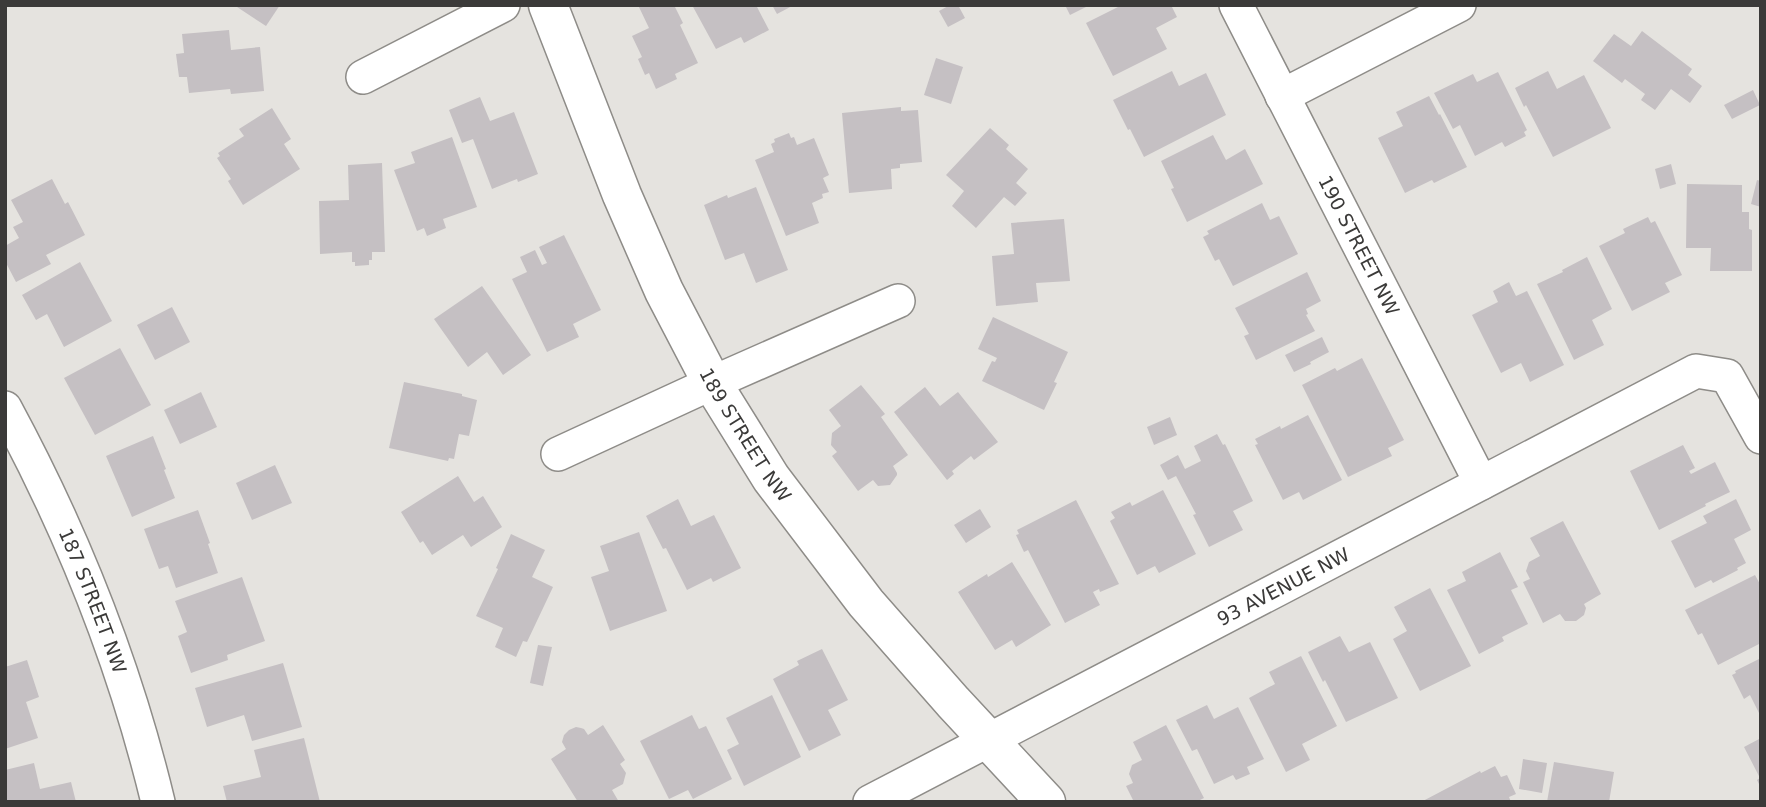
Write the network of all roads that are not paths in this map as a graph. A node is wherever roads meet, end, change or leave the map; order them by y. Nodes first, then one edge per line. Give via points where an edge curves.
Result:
1 (503, 5) edge
2 (548, 5) edge
3 (1236, 5) edge
4 (1459, 5) edge
5 (363, 77) dead end
6 (1282, 96) junction
7 (898, 301) dead end
8 (712, 383) junction
9 (5, 408) edge
10 (1761, 437) edge
11 (558, 454) dead end
12 (1481, 483) junction
13 (989, 739) junction
14 (158, 802) edge
15 (870, 802) edge
16 (1046, 802) edge

1 - 5 street
2 - 8 street, 189 STREET NW via 622,195 664,291
3 - 6 street, 190 STREET NW
4 - 6 street
6 - 12 street, 190 STREET NW
7 - 8 street
8 - 11 street
8 - 13 street, 189 STREET NW via 771,478 866,603
9 - 14 street, 187 STREET NW via 35,463 88,583
10 - 12 street, 93 AVENUE NW via 1727,376 1696,371
12 - 13 street, 93 AVENUE NW
13 - 15 street, 93 AVENUE NW
13 - 16 street, 189 STREET NW

